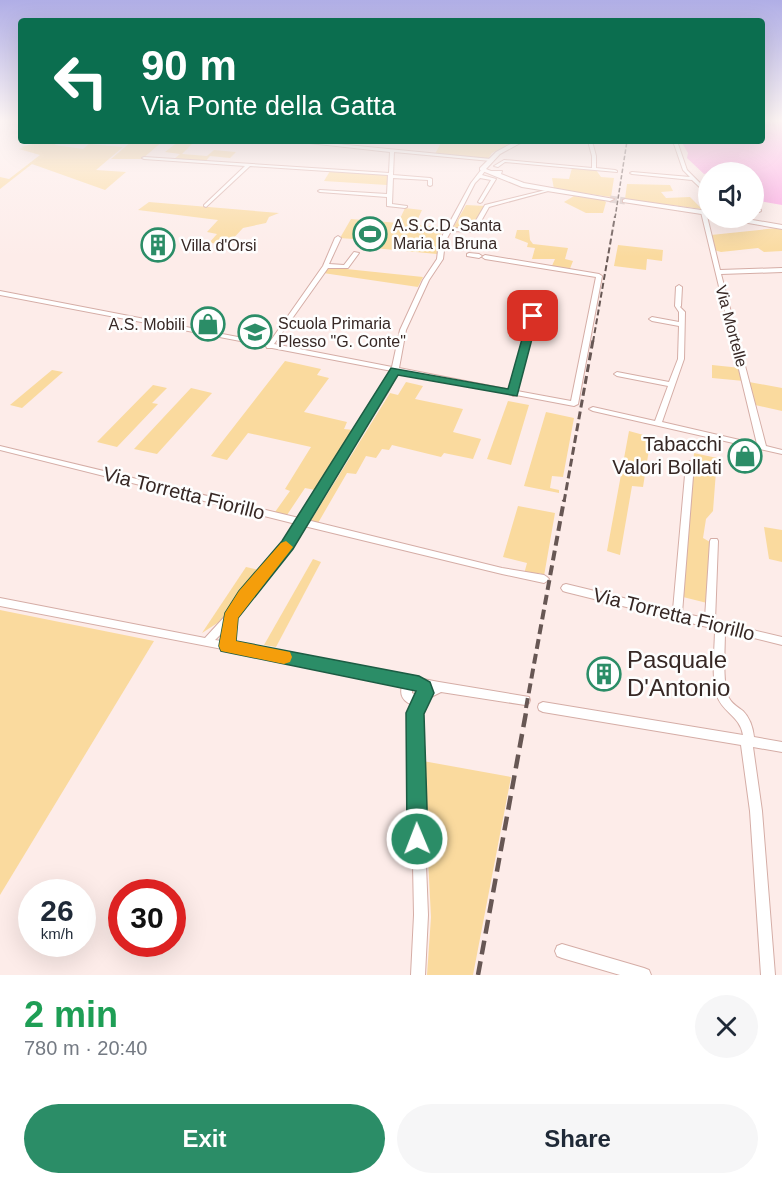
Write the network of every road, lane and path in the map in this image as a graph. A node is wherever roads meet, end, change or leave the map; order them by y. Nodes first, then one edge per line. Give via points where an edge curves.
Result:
1 (247, 166) edge
2 (270, 166) edge
3 (391, 166) edge
4 (478, 166) edge
5 (495, 166) edge
6 (566, 166) edge
7 (686, 166) edge
8 (491, 169) junction
9 (594, 169) joint
10 (615, 171) dead end
11 (632, 173) dead end
12 (390, 175) junction
13 (691, 179) junction
14 (430, 185) dead end
15 (698, 185) edge
16 (550, 190) junction
17 (320, 191) dead end
18 (389, 195) junction
19 (610, 199) tunnel mouth
20 (625, 201) tunnel mouth
21 (480, 202) dead end
22 (206, 206) dead end
23 (405, 207) dead end
24 (698, 210) edge
25 (764, 224) edge
26 (782, 227) edge
27 (709, 228) edge
28 (448, 229) junction
29 (338, 238) dead end
30 (356, 254) dead end
31 (469, 255) dead end
32 (326, 266) junction
33 (555, 270) junction
34 (782, 270) edge
35 (718, 272) junction
36 (551, 281) dead end
37 (679, 286) dead end
38 (0, 293) edge
39 (550, 307) dead end
40 (652, 319) dead end
41 (682, 325) junction
42 (269, 347) junction
43 (395, 371) junction
44 (617, 374) dead end
45 (672, 385) junction
46 (513, 394) junction
47 (593, 410) dead end
48 (658, 423) junction
49 (762, 447) junction
50 (0, 448) edge
51 (782, 452) edge
52 (690, 464) dead end
53 (302, 522) junction
54 (714, 541) dead end
55 (544, 579) dead end
56 (566, 588) dead end
57 (0, 602) edge
58 (677, 616) junction
59 (230, 617) junction
60 (715, 624) junction
61 (782, 641) edge
62 (207, 642) junction
63 (227, 646) junction
64 (394, 678) junction
65 (416, 683) junction
66 (439, 687) junction
67 (407, 695) junction
68 (423, 696) junction
69 (525, 700) dead end
70 (543, 707) dead end
71 (415, 713) junction
72 (747, 741) junction
73 (782, 747) edge
74 (562, 951) dead end
75 (418, 975) edge
76 (644, 975) edge
77 (768, 975) edge

1 - 22 street
2 - 12 street
3 - 12 street
4 - 8 street
5 - 8 street
6 - 9 street
7 - 13 street
8 - 16 street via 509,180
8 - 21 street via 494,179
8 - 28 street
9 - 10 street
11 - 13 street
12 - 14 street via 430,179
12 - 18 street
13 - 15 street
16 - 19 street
16 - 28 street via 487,206 473,231
17 - 18 street
18 - 23 street via 389,205
20 - 24 street
25 - 26 street
27 - 35 street, Via Mortelle
28 - 43 street via 440,246 440,259 403,330
29 - 32 street
30 - 32 street via 346,267
31 - 33 street
32 - 42 street
33 - 36 street
33 - 46 street via 598,276 574,404
34 - 35 street
35 - 49 street, Via Mortelle
37 - 41 street
38 - 42 street
39 - 46 street via 545,317 532,317
40 - 41 street
41 - 45 street via 681,359
42 - 43 street
43 - 46 street
43 - 53 street
44 - 45 street
45 - 48 street
47 - 48 street
48 - 49 street
49 - 51 street
50 - 53 street, Via Torretta Fiorillo
52 - 58 street
53 - 55 street, Via Torretta Fiorillo
53 - 59 street
54 - 60 street
56 - 58 street, Via Torretta Fiorillo
57 - 62 street
58 - 60 street, Via Torretta Fiorillo
59 - 62 street
59 - 63 street
60 - 61 street, Via Torretta Fiorillo
60 - 72 street via 722,694 743,716
62 - 63 street
63 - 64 street
64 - 65 street
64 - 67 street
65 - 66 street
65 - 67 street via 408,685
65 - 68 street via 424,688
66 - 68 street
66 - 69 street
67 - 68 street via 415,700
67 - 71 street
68 - 71 street
70 - 72 street
71 - 75 street via 421,915
72 - 73 street
72 - 77 street
74 - 76 street

